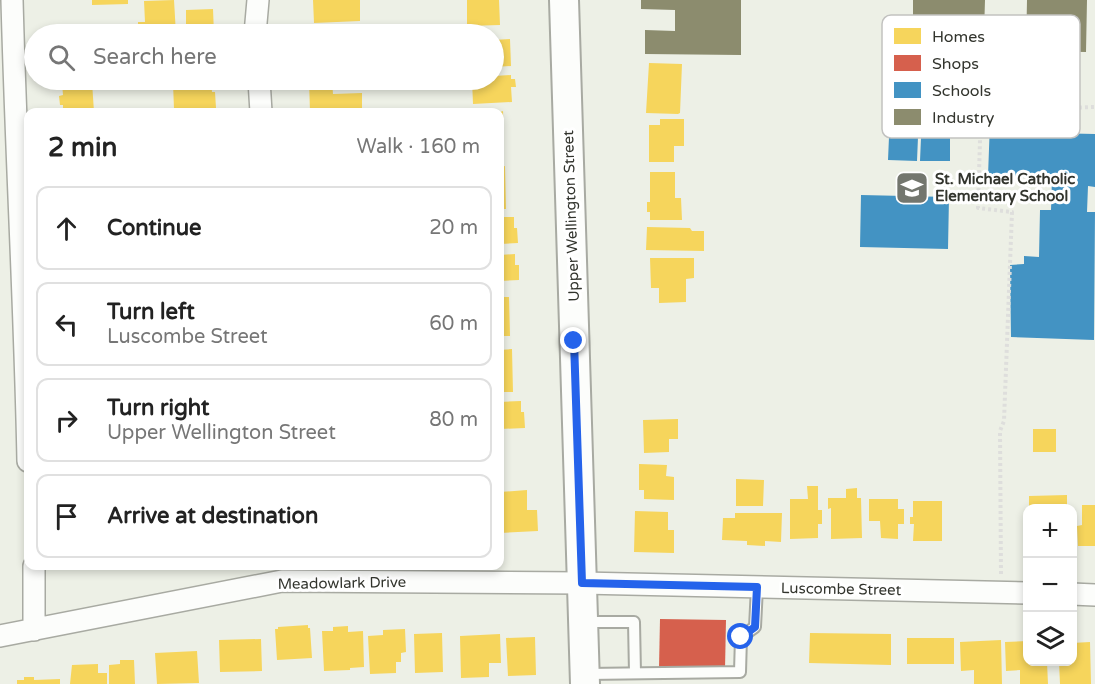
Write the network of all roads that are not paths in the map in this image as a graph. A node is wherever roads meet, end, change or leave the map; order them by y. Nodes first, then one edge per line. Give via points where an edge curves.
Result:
1 (12, 0) edge
2 (258, 0) edge
3 (564, 0) edge
4 (256, 24) edge
5 (260, 90) edge
6 (261, 108) edge
7 (24, 345) edge
8 (34, 570) edge
9 (281, 573) edge
10 (582, 583) junction
11 (757, 587) junction
12 (1023, 593) edge
13 (1077, 594) edge
14 (1095, 595) edge
15 (583, 622) junction
16 (34, 630) junction
17 (0, 636) edge
18 (635, 673) junction
19 (585, 679) edge

1 - 7 street
2 - 4 street
3 - 10 main road, Upper Wellington Street
5 - 6 street
8 - 16 street
9 - 10 street, Meadowlark Drive
9 - 16 street, Meadowlark Drive
10 - 11 street, Luscombe Street
10 - 15 main road, Upper Wellington Street
11 - 12 street, Luscombe Street
11 - 18 lane via 755,627 741,637 740,672
13 - 14 street
15 - 18 lane via 633,622
15 - 19 main road, Upper Wellington Street
16 - 17 street, Meadowlark Drive
18 - 19 lane

